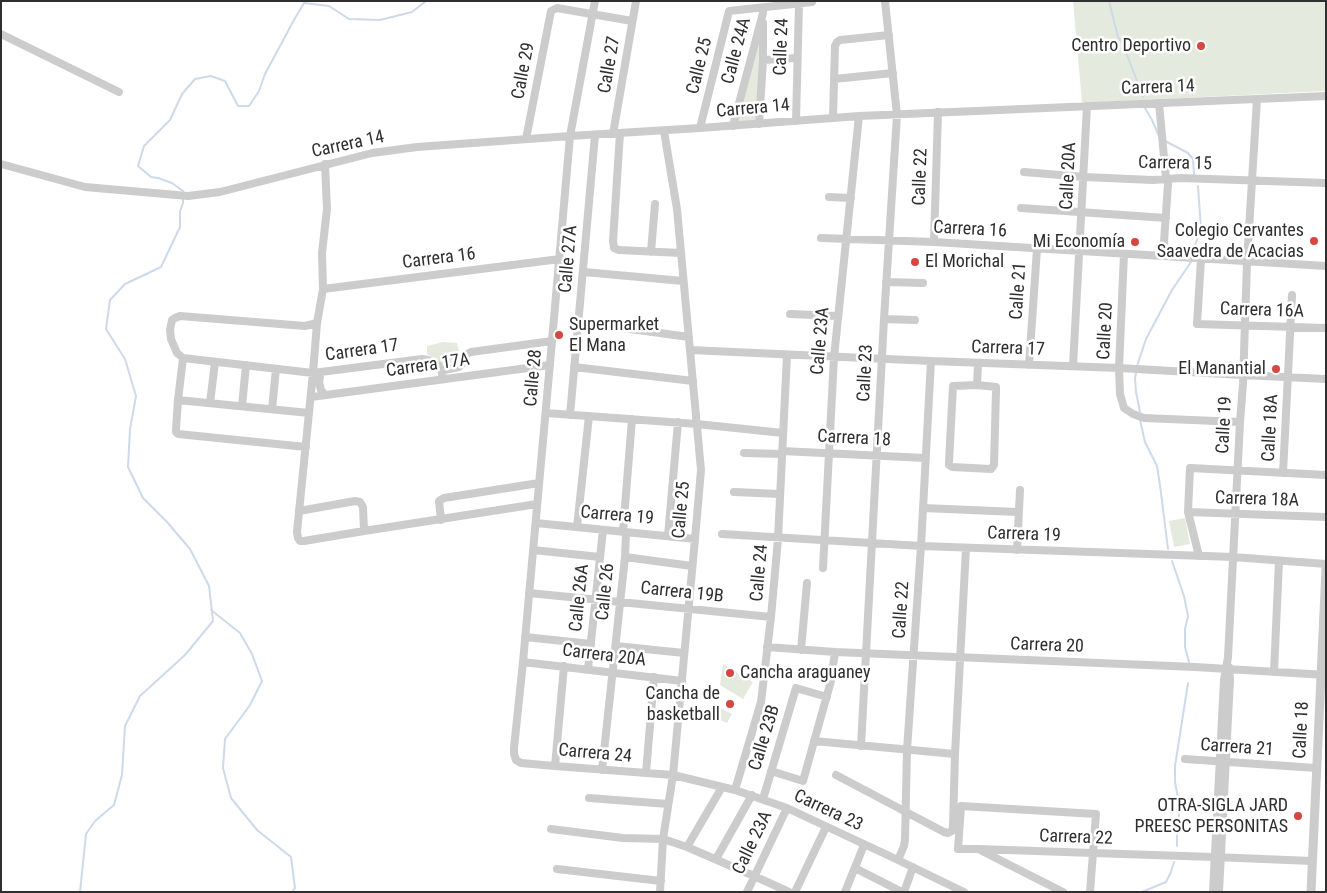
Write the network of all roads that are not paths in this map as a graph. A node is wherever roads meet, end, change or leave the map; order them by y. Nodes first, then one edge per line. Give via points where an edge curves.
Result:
1 (595, 1) edge
2 (636, 1) edge
3 (885, 1) edge
4 (812, 2) edge
5 (799, 4) junction
6 (763, 11) junction
7 (593, 15) junction
8 (632, 21) junction
9 (1, 34) edge
10 (889, 35) junction
11 (797, 58) junction
12 (763, 60) junction
13 (893, 73) junction
14 (834, 79) junction
15 (119, 92) dead end
16 (1326, 96) edge
17 (1257, 99) junction
18 (1159, 103) junction
19 (1087, 106) junction
20 (938, 112) junction
21 (897, 115) junction
22 (859, 116) junction
23 (833, 118) junction
24 (796, 121) junction
25 (759, 124) junction
26 (733, 126) junction
27 (700, 128) junction
28 (664, 131) junction
29 (616, 133) junction
30 (595, 135) junction
31 (570, 136) junction
32 (526, 139) junction
33 (1, 164) edge
34 (325, 164) junction
35 (1024, 172) dead end
36 (1084, 177) junction
37 (1166, 179) junction
38 (1252, 181) junction
39 (1326, 183) edge
40 (829, 197) dead end
41 (850, 198) junction
42 (655, 204) dead end
43 (1021, 208) dead end
44 (1082, 213) junction
45 (1166, 218) junction
46 (821, 238) dead end
47 (846, 239) junction
48 (888, 241) junction
49 (934, 242) junction
50 (1037, 249) junction
51 (1079, 251) junction
52 (651, 252) junction
53 (681, 253) junction
54 (1124, 254) junction
55 (1163, 256) junction
56 (560, 259) junction
57 (1201, 259) junction
58 (1247, 262) junction
59 (1326, 266) edge
60 (584, 272) junction
61 (683, 281) junction
62 (886, 282) junction
63 (923, 283) dead end
64 (323, 289) junction
65 (1292, 295) dead end
66 (790, 314) dead end
67 (838, 316) junction
68 (884, 319) junction
69 (915, 320) dead end
70 (579, 322) junction
71 (317, 323) junction
72 (1245, 325) junction
73 (1290, 327) junction
74 (1326, 328) edge
75 (689, 336) junction
76 (552, 341) junction
77 (690, 350) junction
78 (787, 355) junction
79 (834, 357) junction
80 (183, 358) junction
81 (881, 359) junction
82 (931, 361) junction
83 (215, 362) junction
84 (978, 363) junction
85 (462, 364) junction
86 (246, 365) junction
87 (550, 365) junction
88 (1029, 365) junction
89 (1073, 366) junction
90 (574, 367) junction
91 (1119, 368) junction
92 (276, 369) junction
93 (441, 369) junction
94 (317, 372) junction
95 (472, 375) junction
96 (1242, 375) junction
97 (1289, 377) junction
98 (443, 379) junction
99 (1326, 379) edge
100 (693, 381) junction
101 (977, 385) junction
102 (325, 395) junction
103 (311, 398) junction
104 (178, 400) junction
105 (210, 403) junction
106 (242, 406) junction
107 (272, 409) junction
108 (309, 413) junction
109 (546, 413) junction
110 (570, 415) junction
111 (588, 416) junction
112 (632, 419) junction
113 (678, 422) junction
114 (1240, 422) junction
115 (697, 424) junction
116 (783, 432) junction
117 (306, 447) junction
118 (744, 453) dead end
119 (782, 453) junction
120 (830, 453) junction
121 (876, 455) junction
122 (925, 458) junction
123 (1238, 470) junction
124 (1283, 472) junction
125 (1326, 475) edge
126 (539, 483) junction
127 (1020, 490) dead end
128 (734, 492) dead end
129 (780, 494) junction
130 (538, 504) junction
131 (923, 508) junction
132 (299, 511) junction
133 (1018, 512) junction
134 (1188, 512) junction
135 (1235, 514) junction
136 (1326, 517) edge
137 (441, 520) junction
138 (536, 523) junction
139 (577, 527) junction
140 (603, 530) junction
141 (364, 531) junction
142 (623, 531) junction
143 (722, 534) dead end
144 (668, 536) junction
145 (778, 538) junction
146 (695, 539) junction
147 (824, 541) junction
148 (872, 544) junction
149 (921, 546) junction
150 (966, 548) junction
151 (533, 550) junction
152 (1017, 550) junction
153 (1199, 556) junction
154 (600, 557) junction
155 (625, 557) junction
156 (1233, 557) junction
157 (1279, 561) junction
158 (1326, 564) edge
159 (692, 566) junction
160 (823, 568) dead end
161 (1326, 569) edge
162 (807, 583) dead end
163 (529, 593) junction
164 (595, 599) junction
165 (620, 602) junction
166 (688, 609) junction
167 (771, 617) junction
168 (525, 637) junction
169 (591, 644) junction
170 (616, 646) junction
171 (767, 647) junction
172 (801, 650) junction
173 (835, 652) junction
174 (684, 653) junction
175 (866, 653) junction
176 (914, 656) junction
177 (960, 658) junction
178 (523, 662) junction
179 (564, 666) junction
180 (1228, 667) junction
181 (588, 669) junction
182 (612, 672) junction
183 (1274, 672) junction
184 (1323, 675) edge
185 (654, 677) junction
186 (682, 681) junction
187 (827, 697) junction
188 (814, 741) junction
189 (861, 746) junction
190 (907, 750) junction
191 (955, 754) junction
192 (1185, 759) dead end
193 (516, 760) joint
194 (1223, 762) junction
195 (555, 766) junction
196 (1316, 768) junction
197 (602, 770) junction
198 (771, 771) junction
199 (646, 773) junction
200 (673, 775) junction
201 (836, 775) dead end
202 (722, 787) junction
203 (734, 790) junction
204 (752, 795) junction
205 (588, 798) dead end
206 (763, 799) junction
207 (668, 804) junction
208 (787, 808) junction
209 (906, 812) junction
210 (826, 827) junction
211 (551, 829) dead end
212 (663, 839) junction
213 (864, 845) junction
214 (687, 848) junction
215 (979, 849) junction
216 (1093, 853) junction
217 (1218, 857) junction
218 (716, 859) junction
219 (898, 860) junction
220 (1312, 861) junction
221 (913, 867) junction
222 (855, 868) junction
223 (557, 869) dead end
224 (754, 876) junction
225 (661, 881) junction
226 (948, 888) edge
227 (901, 891) edge
228 (660, 892) edge
229 (747, 892) edge
230 (789, 892) edge
231 (795, 892) edge
232 (845, 892) edge
233 (964, 892) edge
234 (1063, 892) edge
235 (1090, 892) edge
236 (1213, 892) edge
237 (1219, 892) edge
238 (1311, 892) edge

1 - 7 street, Calle 28
2 - 8 street, Calle 27
3 - 10 street, Calle 23
4 - 5 street
5 - 6 street
5 - 11 street, Calle 24
6 - 12 street, Calle 24
6 - 26 street, Calle 24A
6 - 27 street, Calle 25 via 729,12
7 - 8 street
7 - 31 street, Calle 28
7 - 32 street, Calle 29 via 556,8 551,11
8 - 29 street, Calle 27
9 - 15 street
10 - 13 street, Calle 23
10 - 14 street via 837,42
11 - 12 street
11 - 24 street, Calle 24
12 - 25 street, Calle 24
13 - 14 street
13 - 21 street, Calle 23
14 - 23 street
16 - 17 street, Carrera 14
17 - 18 street, Carrera 14
17 - 38 street, Calle 19
18 - 19 street, Carrera 14
18 - 37 street
19 - 20 street, Carrera 14
19 - 36 street, Calle 20A
20 - 21 street, Carrera 14
20 - 49 street, Calle 22
21 - 22 street, Carrera 14
21 - 48 street, Calle 23
22 - 23 street, Carrera 14
22 - 41 street, Calle 23A
23 - 24 street, Carrera 14
24 - 25 street, Carrera 14
25 - 26 street, Carrera 14
26 - 27 street, Carrera 14
27 - 28 street, Carrera 14
28 - 29 street, Carrera 14
28 - 53 street, Calle 25
29 - 30 street, Carrera 14
29 - 52 street, Calle 27 via 614,248
30 - 31 street, Carrera 14
30 - 60 street, Calle 27A
31 - 32 street, Carrera 14
31 - 56 street, Calle 28
32 - 34 street, Carrera 14 via 417,147
33 - 34 street, Carrera 14 via 86,188 188,196 220,192
34 - 64 street via 327,209 322,253
35 - 36 street, Carrera 15
36 - 37 street, Carrera 15
36 - 44 street, Calle 20A
37 - 38 street, Carrera 15
37 - 45 street
38 - 39 street, Carrera 15
38 - 58 street, Calle 19
40 - 41 street
41 - 47 street, Calle 23A
42 - 52 street
43 - 44 street
44 - 45 street
44 - 51 street, Calle 20A
45 - 55 street
46 - 47 street, Carrera 16
47 - 48 street, Carrera 16
47 - 67 street, Calle 23A
48 - 49 street, Carrera 16
48 - 62 street, Calle 23
49 - 50 street, Carrera 16
50 - 51 street, Carrera 16
50 - 88 street, Calle 21
51 - 54 street, Carrera 16
51 - 89 street, Calle 20A
52 - 53 street
53 - 61 street, Calle 25
54 - 55 street, Carrera 16
54 - 91 street, Calle 20
55 - 57 street, Carrera 16
56 - 64 street, Carrera 16
56 - 76 street, Calle 28
57 - 58 street, Carrera 16
57 - 72 street, Carrera 16A via 1197,324
58 - 59 street, Carrera 16
58 - 72 street, Calle 19
60 - 61 street
60 - 70 street, Calle 27A
61 - 75 street, Calle 25
62 - 63 street
62 - 68 street, Calle 23
64 - 71 street
65 - 73 street, Calle 18A
66 - 67 street
67 - 79 street, Calle 23A
68 - 69 street
68 - 81 street, Calle 23
70 - 75 street
70 - 90 street, Calle 27A
71 - 80 street via 305,326 180,316 172,320 170,330 174,346
71 - 94 street
72 - 73 street, Carrera 16A
72 - 96 street, Calle 19
73 - 74 street, Carrera 16A
73 - 97 street, Calle 18A
75 - 77 street, Calle 25
76 - 85 street via 471,352 464,357
76 - 87 street, Calle 28
77 - 78 street, Carrera 17
77 - 100 street, Calle 25
78 - 79 street, Carrera 17
78 - 116 street, Calle 24
79 - 81 street, Carrera 17
79 - 120 street, Calle 23A
80 - 83 street, Carrera 17
80 - 104 street
81 - 82 street, Carrera 17
81 - 121 street, Calle 23
82 - 84 street, Carrera 17
82 - 122 street, Calle 22
83 - 86 street, Carrera 17
83 - 105 street
84 - 88 street, Carrera 17
84 - 101 street
85 - 93 street via 457,368
85 - 95 street
86 - 92 street, Carrera 17
86 - 106 street
87 - 95 street, Carrera 17A
87 - 109 street, Calle 28
88 - 89 street, Carrera 17
89 - 91 street, Carrera 17
90 - 100 street
90 - 110 street, Calle 27A
91 - 96 street, Carrera 17
91 - 114 street, Calle 20 via 1124,408 1133,414 1144,418
92 - 94 street, Carrera 17
92 - 107 street
93 - 94 street, Carrera 17 via 435,362 422,359
93 - 98 street
94 - 102 street
94 - 103 street
95 - 98 street, Carrera 17A
96 - 97 street, Carrera 17
96 - 114 street, Calle 19
97 - 99 street, Carrera 17
97 - 124 street, Calle 18A
98 - 102 street, Carrera 17A
100 - 115 street, Calle 25
101 - 101 street via 953,386 949,462 952,467 991,469 994,466 996,387
102 - 103 street, Carrera 17A
103 - 108 street
104 - 105 street
104 - 117 street via 178,434
105 - 106 street
106 - 107 street
107 - 108 street
108 - 117 street
109 - 110 street
109 - 126 street, Calle 28
110 - 111 street
111 - 112 street
111 - 139 street
112 - 113 street
112 - 142 street, Calle 26
113 - 115 street
113 - 144 street
114 - 123 street, Calle 19
115 - 116 street
115 - 146 street, Calle 25 via 701,470
116 - 119 street, Calle 24
117 - 132 street
118 - 119 street, Carrera 18
119 - 120 street, Carrera 18
119 - 129 street, Calle 24
120 - 121 street, Carrera 18
120 - 147 street, Calle 23A
121 - 122 street, Carrera 18
121 - 148 street, Calle 23
122 - 131 street, Calle 22
123 - 124 street
123 - 134 street via 1190,468
123 - 135 street, Calle 19
124 - 125 street
126 - 130 street, Calle 28
126 - 137 street via 444,498 439,501
127 - 133 street
128 - 129 street
129 - 145 street, Calle 24
130 - 137 street
130 - 138 street, Calle 28
131 - 133 street
131 - 149 street, Calle 22
132 - 141 street via 360,502
132 - 141 street via 297,532 300,541
133 - 152 street
134 - 135 street, Carrera 18A
134 - 153 street
135 - 136 street, Carrera 18A
135 - 156 street, Calle 19
137 - 141 street
138 - 139 street, Carrera 19
138 - 151 street, Calle 28
139 - 140 street, Carrera 19
140 - 142 street, Carrera 19
140 - 154 street, Calle 26A
142 - 144 street, Carrera 19
142 - 155 street, Calle 26 via 626,534
143 - 145 street, Carrera 19
144 - 146 street, Carrera 19
145 - 147 street, Carrera 19
145 - 167 street, Calle 24
146 - 159 street, Calle 25
147 - 148 street, Carrera 19
147 - 160 street, Calle 23A
148 - 149 street, Carrera 19
148 - 175 street, Calle 23
149 - 150 street, Carrera 19
149 - 176 street, Calle 22
150 - 152 street, Carrera 19
150 - 177 street
151 - 154 street
151 - 163 street, Calle 28
152 - 153 street, Carrera 19
153 - 156 street, Carrera 19
154 - 164 street, Calle 26A
155 - 159 street
155 - 165 street, Calle 26
156 - 157 street, Carrera 19
156 - 180 street, Calle 19
157 - 158 street, Carrera 19
157 - 183 street
159 - 166 street, Calle 25
161 - 184 street, Calle 18
162 - 172 street
163 - 164 street, Carrera 19B
163 - 168 street, Calle 28
164 - 165 street, Carrera 19B
164 - 169 street, Calle 26A
165 - 166 street, Carrera 19B
165 - 170 street, Calle 26
166 - 167 street, Carrera 19B
166 - 174 street, Calle 25
167 - 171 street, Calle 24
168 - 169 street
168 - 178 street, Calle 28
169 - 181 street, Calle 26A
170 - 174 street
170 - 182 street, Calle 26
171 - 172 street, Carrera 20
171 - 203 street, Calle 24 via 760,702
172 - 173 street, Carrera 20
173 - 175 street, Carrera 20
173 - 187 street
174 - 186 street, Calle 25
175 - 176 street, Carrera 20
175 - 189 street, Calle 23
176 - 177 street, Carrera 20
176 - 190 street, Calle 22
177 - 180 street, Carrera 20
177 - 191 street
178 - 179 street, Carrera 20A
178 - 193 street, Calle 28 via 514,748
179 - 181 street, Carrera 20A
179 - 195 street
180 - 183 street, Carrera 20
180 - 194 street, Calle 19
181 - 182 street, Carrera 20A
182 - 185 street, Carrera 20A
182 - 197 street, Calle 26
183 - 184 street, Carrera 20
184 - 196 street, Calle 18
185 - 186 street, Carrera 20A
185 - 199 street
186 - 200 street, Calle 25
187 - 188 street
187 - 198 street, Calle 23B via 796,688
188 - 189 street
188 - 198 street via 803,781
189 - 190 street
190 - 191 street
190 - 209 street, Calle 22
191 - 209 street via 952,831 944,832
192 - 194 street, Carrera 21
193 - 195 street, Carrera 24
194 - 196 street, Carrera 21
194 - 217 street, Calle 19
195 - 197 street, Carrera 24
196 - 220 street, Calle 18
197 - 199 street, Carrera 24
198 - 206 street, Calle 23B
199 - 200 street, Carrera 24
200 - 202 street, Carrera 23
200 - 207 street, Calle 25
201 - 209 street
202 - 203 street, Carrera 23
202 - 214 street
203 - 204 street, Carrera 23
204 - 206 street, Carrera 23
204 - 218 street, Calle 23B
205 - 207 street
206 - 208 street, Carrera 23
207 - 212 street, Calle 25
208 - 210 street, Carrera 23
208 - 224 street, Calle 23A
209 - 219 street, Calle 22 via 904,846
210 - 213 street, Carrera 23
210 - 231 street
211 - 212 street via 623,838
212 - 214 street
212 - 225 street, Calle 25
213 - 219 street, Carrera 23
213 - 222 street
214 - 218 street
215 - 216 street, Carrera 22
215 - 216 street, Carrera 22 via 958,849 961,806 1096,814
215 - 234 street
216 - 217 street, Carrera 22
216 - 235 street
217 - 220 street, Carrera 22
217 - 236 street, Calle 19
217 - 237 street, Calle 19
218 - 224 street
219 - 221 street, Carrera 23
220 - 238 street, Calle 18
221 - 226 street, Carrera 23
221 - 227 street
222 - 227 street
222 - 232 street
223 - 225 street
224 - 229 street, Calle 23A
224 - 230 street
225 - 228 street, Calle 25
226 - 233 street, Carrera 23

